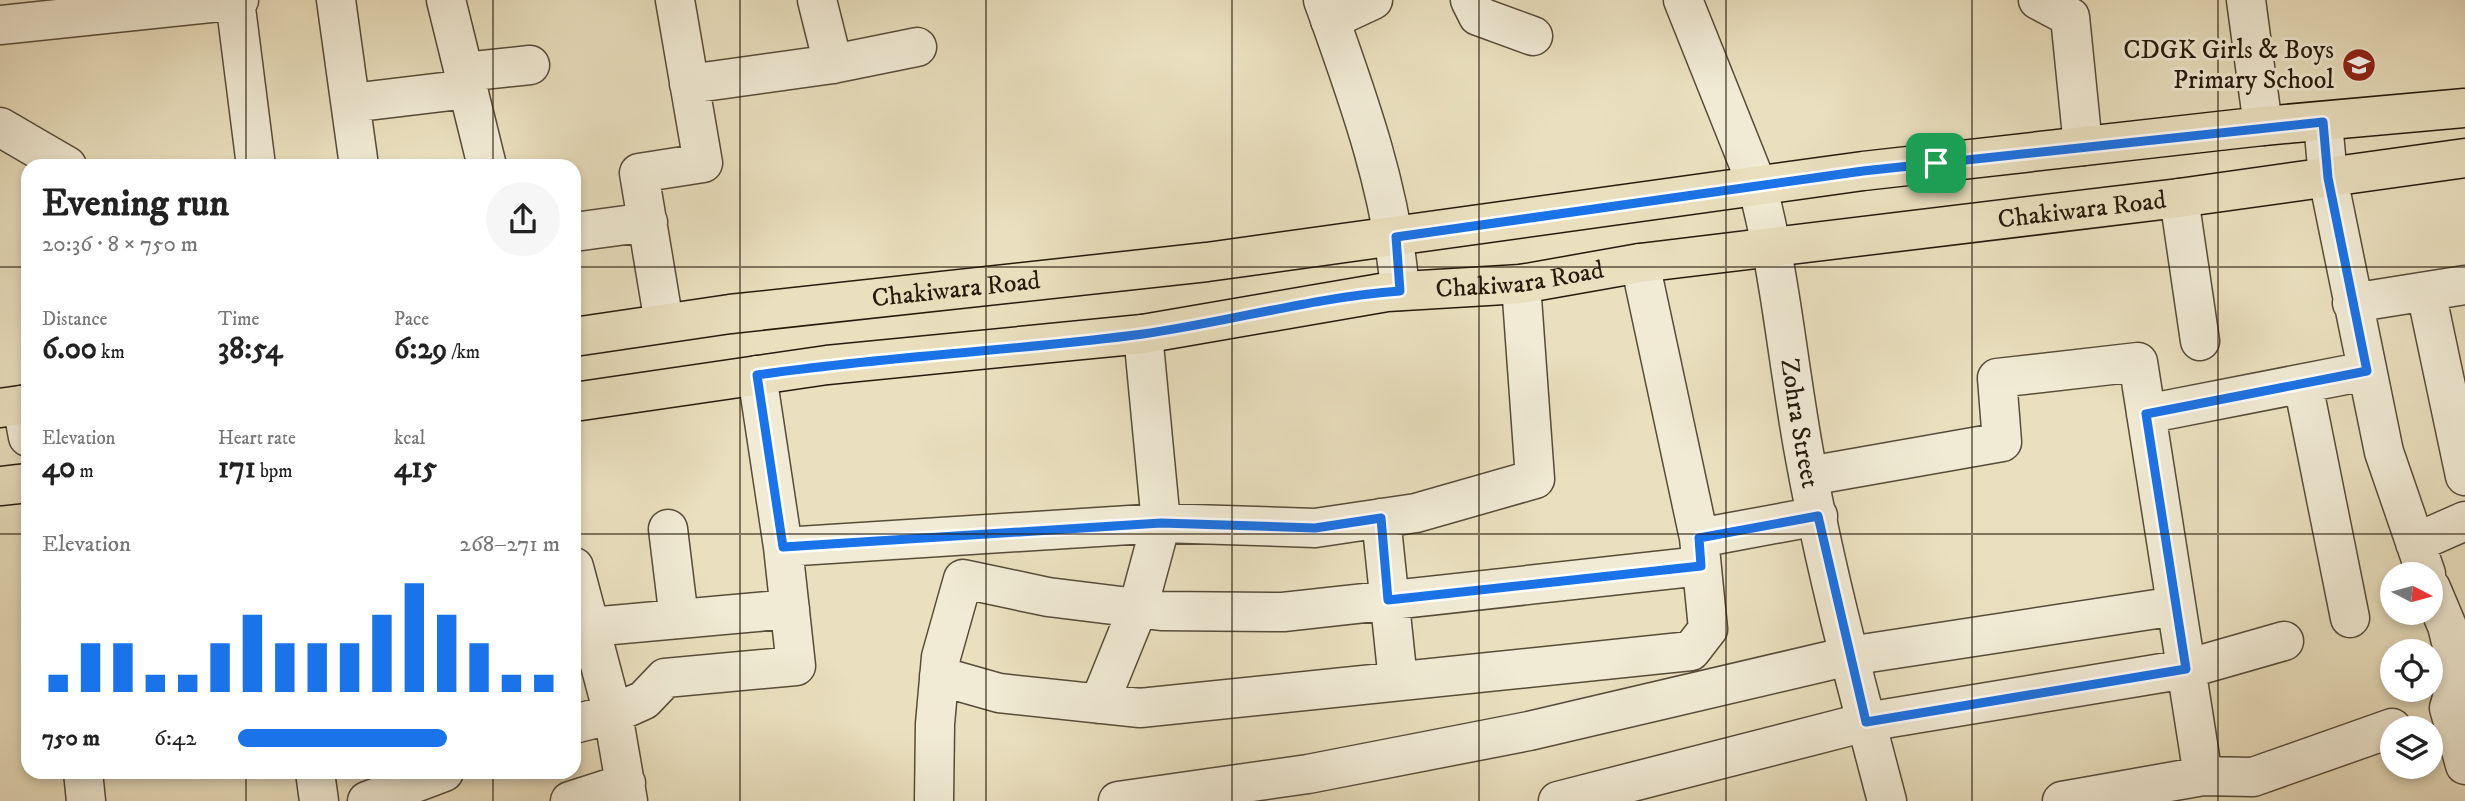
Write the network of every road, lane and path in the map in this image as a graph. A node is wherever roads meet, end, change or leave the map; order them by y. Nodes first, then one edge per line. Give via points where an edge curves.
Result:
1 (236, 0) edge
2 (336, 0) edge
3 (446, 0) edge
4 (675, 0) edge
5 (817, 0) edge
6 (1373, 0) edge
7 (1470, 0) edge
8 (1683, 0) edge
9 (2038, 0) edge
10 (2246, 0) edge
11 (151, 4) edge
12 (1326, 10) edge
13 (0, 25) edge
14 (1533, 36) dead end
15 (917, 47) dead end
16 (833, 64) junction
17 (530, 65) dead end
18 (466, 81) junction
19 (689, 84) junction
20 (351, 103) junction
21 (2465, 108) edge
22 (2323, 122) junction
23 (2263, 126) junction
24 (0, 127) edge
25 (2083, 146) junction
26 (2465, 158) edge
27 (55, 159) edge
28 (255, 159) edge
29 (358, 159) edge
30 (485, 159) edge
31 (2328, 178) junction
32 (1757, 185) junction
33 (2179, 198) junction
34 (648, 222) junction
35 (581, 231) edge
36 (1396, 237) junction
37 (1773, 248) junction
38 (1640, 263) junction
39 (1521, 284) junction
40 (2465, 285) edge
41 (1400, 291) junction
42 (2426, 292) junction
43 (2352, 303) junction
44 (664, 323) junction
45 (1143, 334) junction
46 (581, 336) edge
47 (2200, 341) dead end
48 (2367, 371) junction
49 (757, 375) junction
50 (2303, 384) junction
51 (581, 401) edge
52 (2146, 414) junction
53 (1809, 476) junction
54 (2465, 476) edge
55 (21, 484) edge
56 (0, 486) edge
57 (1818, 516) junction
58 (1381, 518) junction
59 (2465, 521) edge
60 (1161, 523) junction
61 (668, 529) dead end
62 (783, 547) junction
63 (1700, 552) junction
64 (2421, 559) edge
65 (581, 593) edge
66 (1388, 600) junction
67 (2443, 604) edge
68 (2176, 606) junction
69 (1138, 608) junction
70 (790, 609) junction
71 (2350, 618) dead end
72 (678, 619) junction
73 (2456, 622) edge
74 (590, 627) junction
75 (2284, 640) dead end
76 (1849, 656) junction
77 (2186, 669) junction
78 (939, 676) junction
79 (1398, 681) junction
80 (1099, 704) junction
81 (2449, 708) junction
82 (612, 714) junction
83 (2426, 716) edge
84 (581, 722) edge
85 (1866, 722) junction
86 (2380, 732) edge
87 (2465, 765) edge
88 (2203, 776) junction
89 (316, 779) edge
90 (417, 779) edge
91 (379, 789) edge
92 (627, 792) edge
93 (319, 801) edge
94 (570, 801) edge
95 (934, 801) edge
96 (1118, 801) edge
97 (1558, 801) edge
98 (1887, 801) edge
99 (2062, 801) edge

1 - 11 street
1 - 28 street
2 - 20 street
3 - 18 street
4 - 19 street
5 - 16 street
6 - 12 street
7 - 14 street via 1478,16
8 - 32 street, Zohra Street
9 - 25 street via 2070,17
10 - 23 street
11 - 13 street
12 - 36 street via 1365,120
15 - 16 street
16 - 19 street
17 - 18 street
18 - 20 street
18 - 30 street
19 - 34 street via 703,163 639,173
20 - 29 street
21 - 22 main road, Chakiwara Road
22 - 23 main road, Chakiwara Road
22 - 31 street
23 - 25 main road, Chakiwara Road
24 - 27 street
25 - 32 main road, Chakiwara Road
26 - 31 main road, Chakiwara Road
31 - 33 main road, Chakiwara Road
31 - 43 street
32 - 36 main road, Chakiwara Road
32 - 37 street, Zohra Street
33 - 37 main road, Chakiwara Road
33 - 47 street
34 - 35 street
34 - 44 street
36 - 41 street
36 - 44 main road, Chakiwara Road
37 - 38 main road, Chakiwara Road
37 - 53 street, Zohra Street
38 - 39 main road, Chakiwara Road
38 - 63 street
39 - 41 main road, Chakiwara Road
39 - 58 street via 1535,479 1416,513
40 - 42 street
41 - 45 main road, Chakiwara Road
42 - 43 street
42 - 54 street
43 - 48 street
44 - 46 main road, Chakiwara Road
45 - 49 main road, Chakiwara Road
45 - 60 street
48 - 50 street
48 - 64 street via 2384,452
49 - 51 main road, Chakiwara Road
49 - 62 street
50 - 52 street
50 - 71 street
52 - 53 street via 2138,362 1997,379 2002,442
52 - 68 street
53 - 57 street, Zohra Street
55 - 56 main road
57 - 63 street
57 - 76 street, Zohra Street
58 - 60 street via 1315,528
58 - 66 street
59 - 64 street
60 - 62 street
60 - 69 street
61 - 72 street
62 - 70 street
63 - 66 street
63 - 79 street via 1708,629 1692,651
65 - 74 street
66 - 69 street via 1283,612
66 - 79 street
67 - 73 street
68 - 76 street
68 - 77 street
69 - 78 street via 1048,597 963,579
69 - 80 street
70 - 72 street
70 - 82 street via 796,666 665,678 644,699
72 - 74 street
73 - 81 street via 2459,674
74 - 82 street
75 - 77 street
76 - 85 street, Zohra Street
76 - 96 street via 1529,731 1308,775
77 - 85 street
77 - 88 street
78 - 80 street via 999,693
78 - 95 street
79 - 80 street via 1140,708
81 - 83 street
81 - 87 street
82 - 84 street
82 - 92 street
85 - 97 street
85 - 98 street, Zohra Street
86 - 88 street via 2253,777
88 - 99 street
89 - 93 street
90 - 91 street
92 - 94 street

